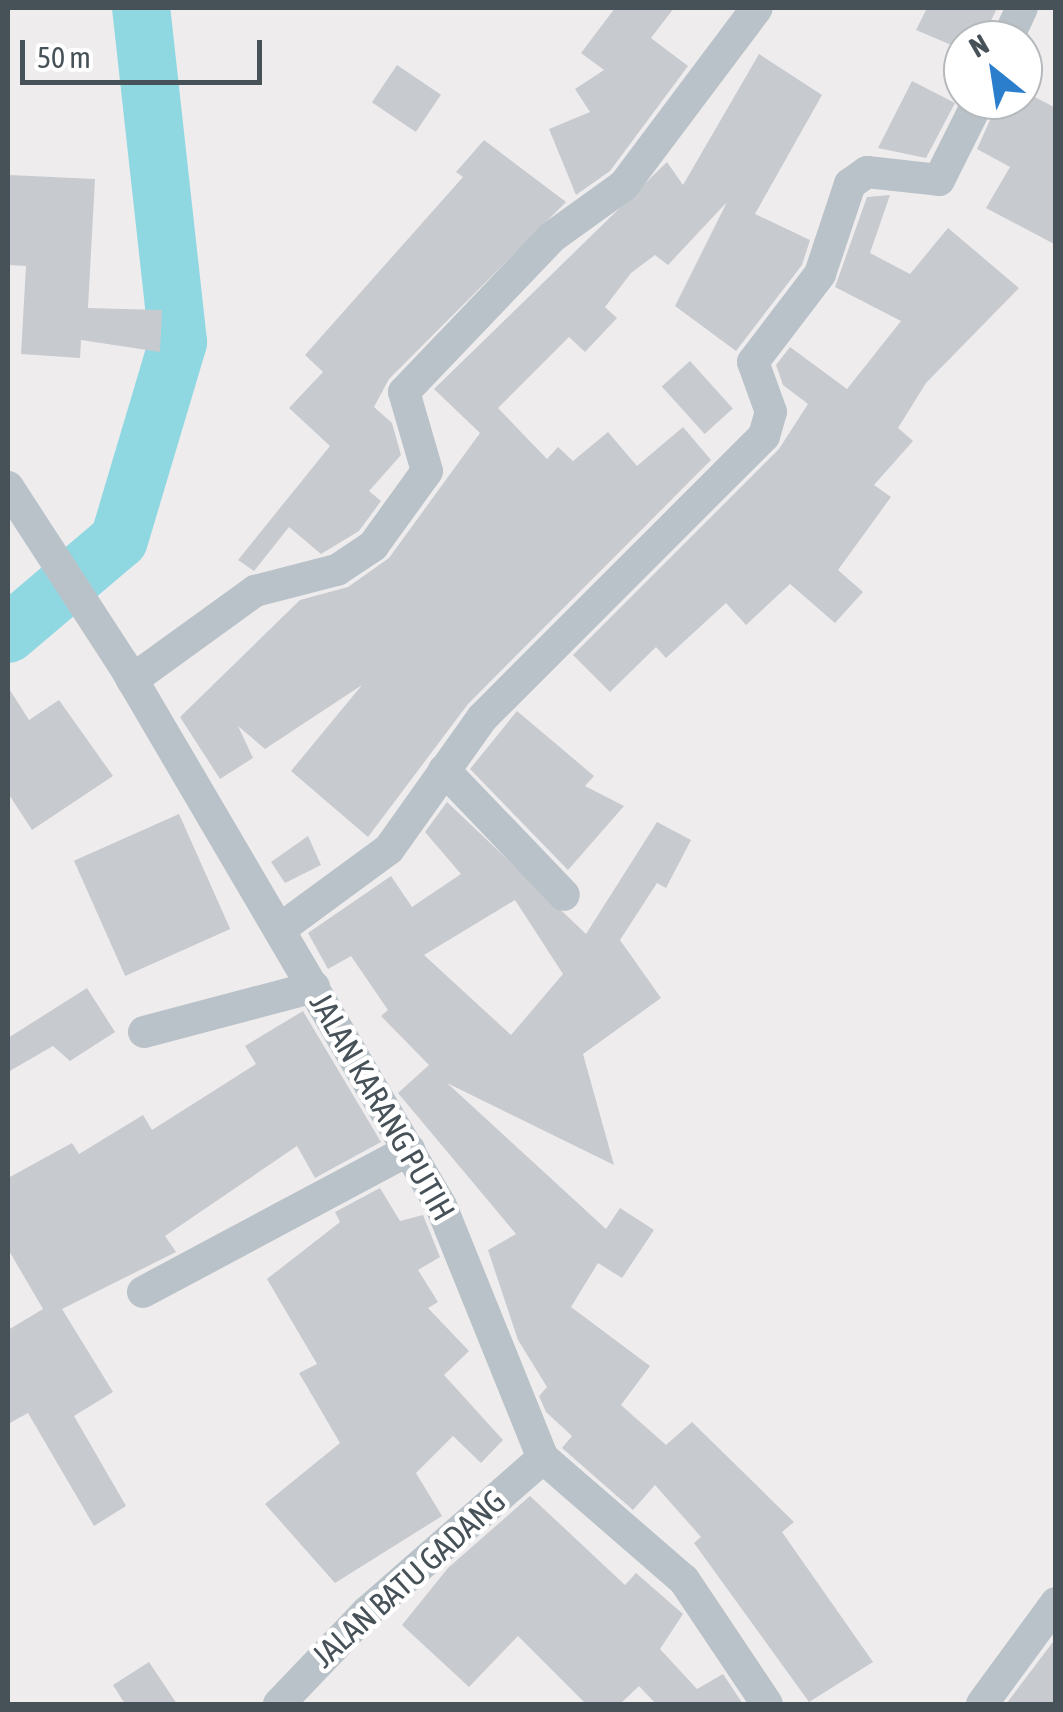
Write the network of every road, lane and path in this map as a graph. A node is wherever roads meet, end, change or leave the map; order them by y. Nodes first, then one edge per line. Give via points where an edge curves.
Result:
1 (757, 8) edge
2 (969, 120) edge
3 (8, 488) edge
4 (128, 672) junction
5 (444, 770) junction
6 (564, 895) dead end
7 (280, 928) junction
8 (314, 987) junction
9 (144, 1032) dead end
10 (409, 1150) junction
11 (143, 1292) dead end
12 (543, 1458) junction
13 (1056, 1604) edge
14 (279, 1704) edge
15 (768, 1704) edge
16 (982, 1704) edge

1 - 4 street via 631,177 552,237 404,392 427,471 373,546 337,570 255,591
2 - 5 street via 939,180 877,171 850,184 820,274 753,362 771,412 764,436 482,718
3 - 4 street, JALAN KARANG PUTIH via 32,515
4 - 7 street, JALAN KARANG PUTIH
5 - 6 street
5 - 7 street via 389,849
7 - 8 street, JALAN KARANG PUTIH
8 - 9 street
8 - 10 street, JALAN KARANG PUTIH
10 - 11 street
10 - 12 street, JALAN KARANG PUTIH via 478,1287
12 - 14 street, JALAN BATU GADANG via 367,1612
12 - 15 street, JALAN KARANG PUTIH via 684,1580
13 - 16 street

